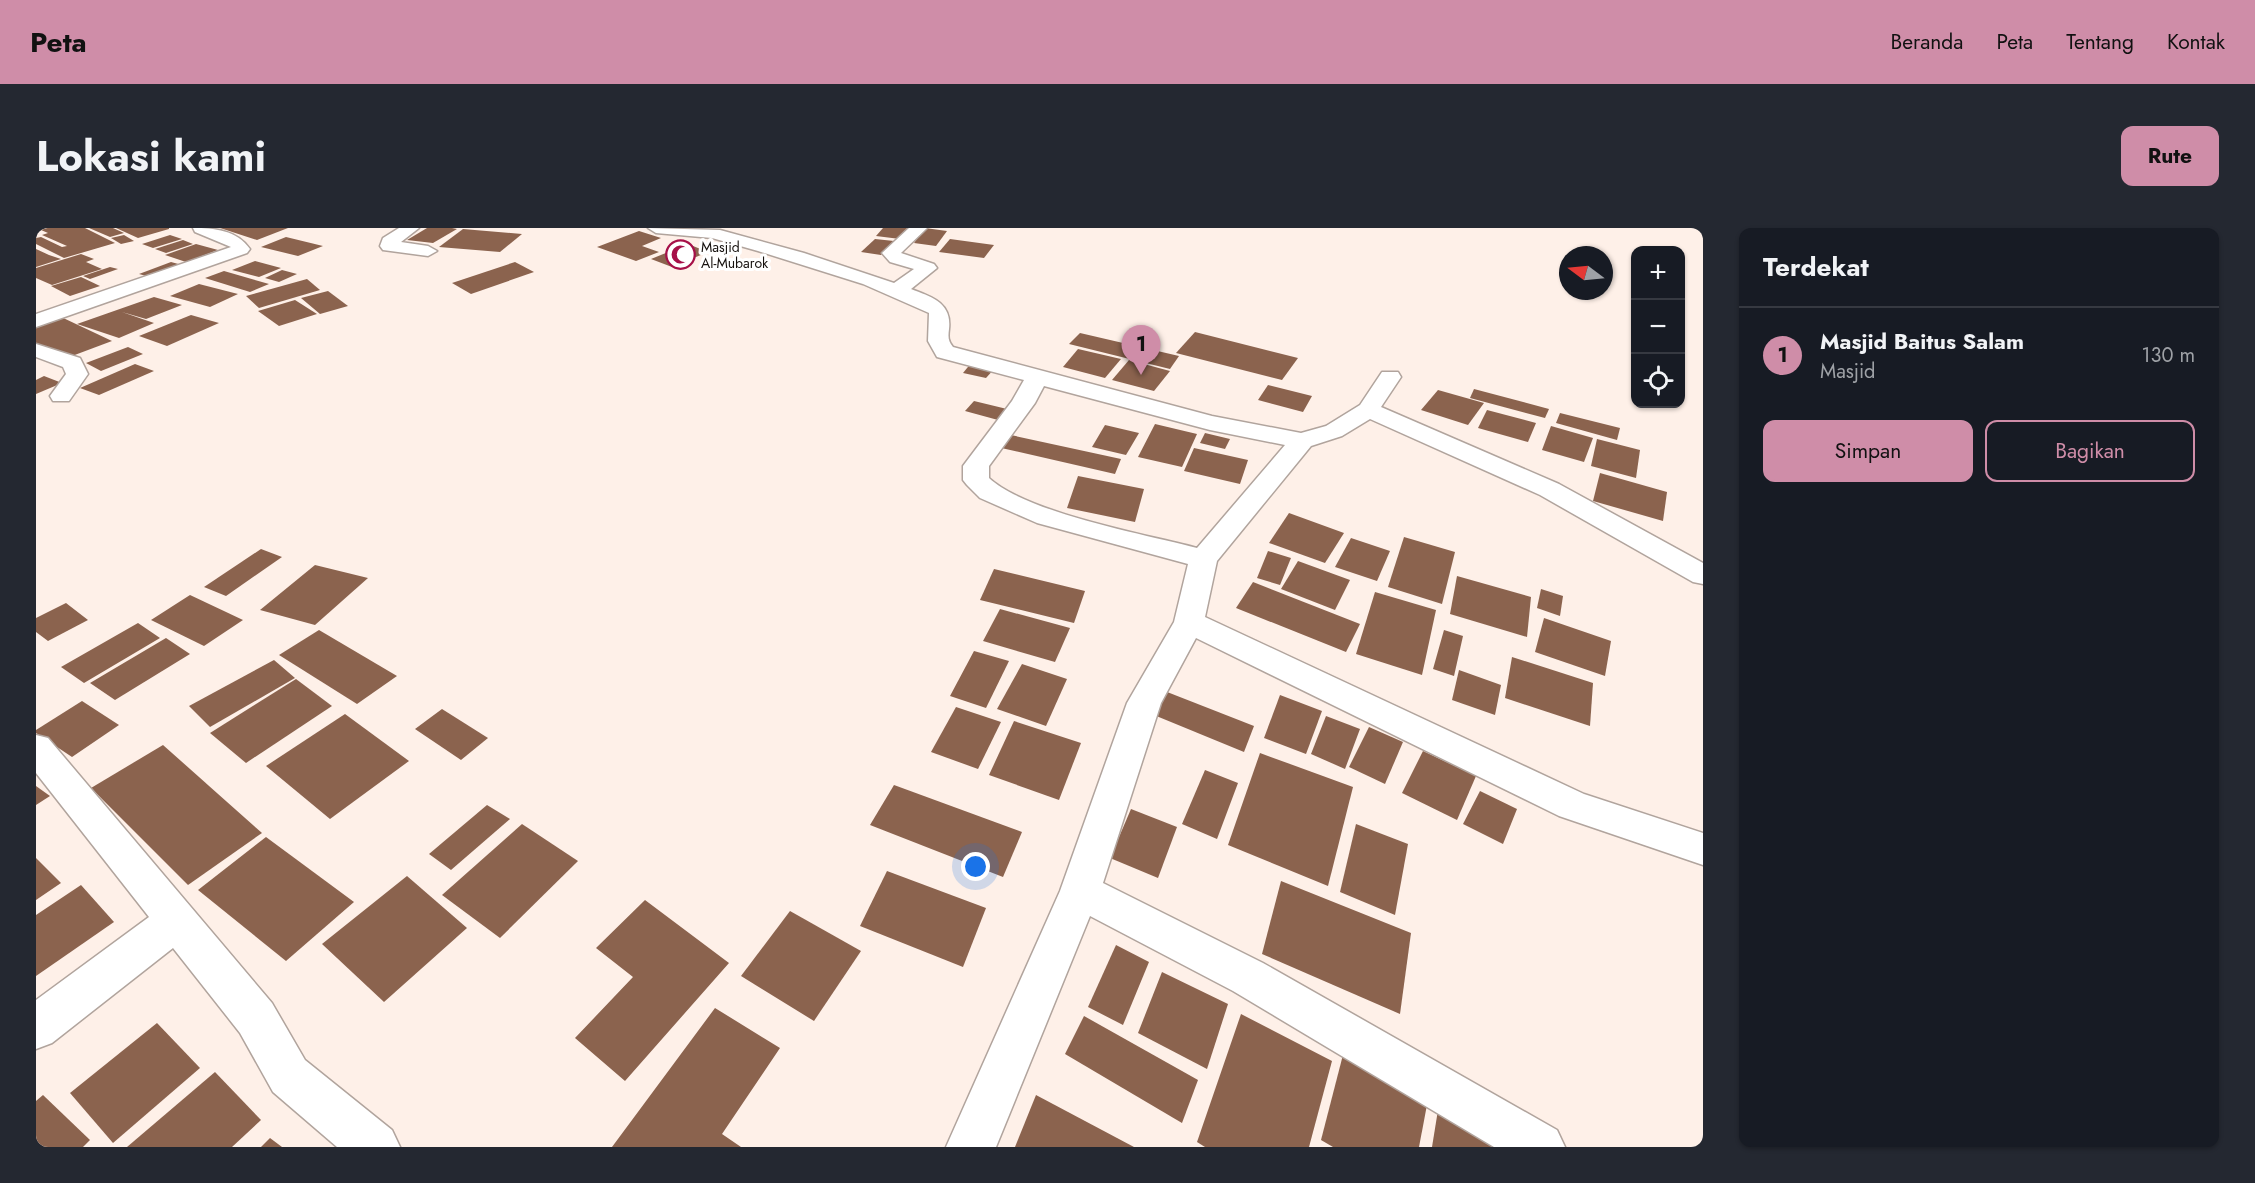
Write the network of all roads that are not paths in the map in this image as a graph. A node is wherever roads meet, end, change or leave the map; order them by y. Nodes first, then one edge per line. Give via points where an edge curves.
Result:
1 (201, 228) edge
2 (411, 228) edge
3 (656, 228) edge
4 (919, 228) edge
5 (428, 251) dead end
6 (896, 290) junction
7 (36, 321) edge
8 (36, 350) edge
9 (1037, 377) junction
10 (1390, 377) dead end
11 (61, 396) dead end
12 (1368, 410) junction
13 (1302, 441) junction
14 (1203, 559) junction
15 (1703, 575) edge
16 (1189, 622) junction
17 (36, 748) edge
18 (1703, 849) edge
19 (1080, 891) junction
20 (177, 920) junction
21 (36, 1027) edge
22 (375, 1147) edge
23 (971, 1147) edge
24 (1540, 1147) edge

1 - 7 street via 237,243 240,249
2 - 5 street via 394,236 389,246
3 - 6 street via 717,234 749,242
4 - 6 street via 891,256 928,268
6 - 9 street via 937,309 938,342 945,352
8 - 11 street via 72,363 77,374
9 - 13 street via 1210,423
9 - 14 street via 1023,403 976,466 976,480 989,492 1047,517
10 - 12 street
12 - 13 street via 1334,431
12 - 15 street via 1556,494
13 - 14 street
14 - 16 street
16 - 18 street via 1572,805
16 - 19 street via 1144,703
17 - 20 street
19 - 23 street
19 - 24 street via 1248,977
20 - 21 street
20 - 22 street via 256,1018 289,1076

